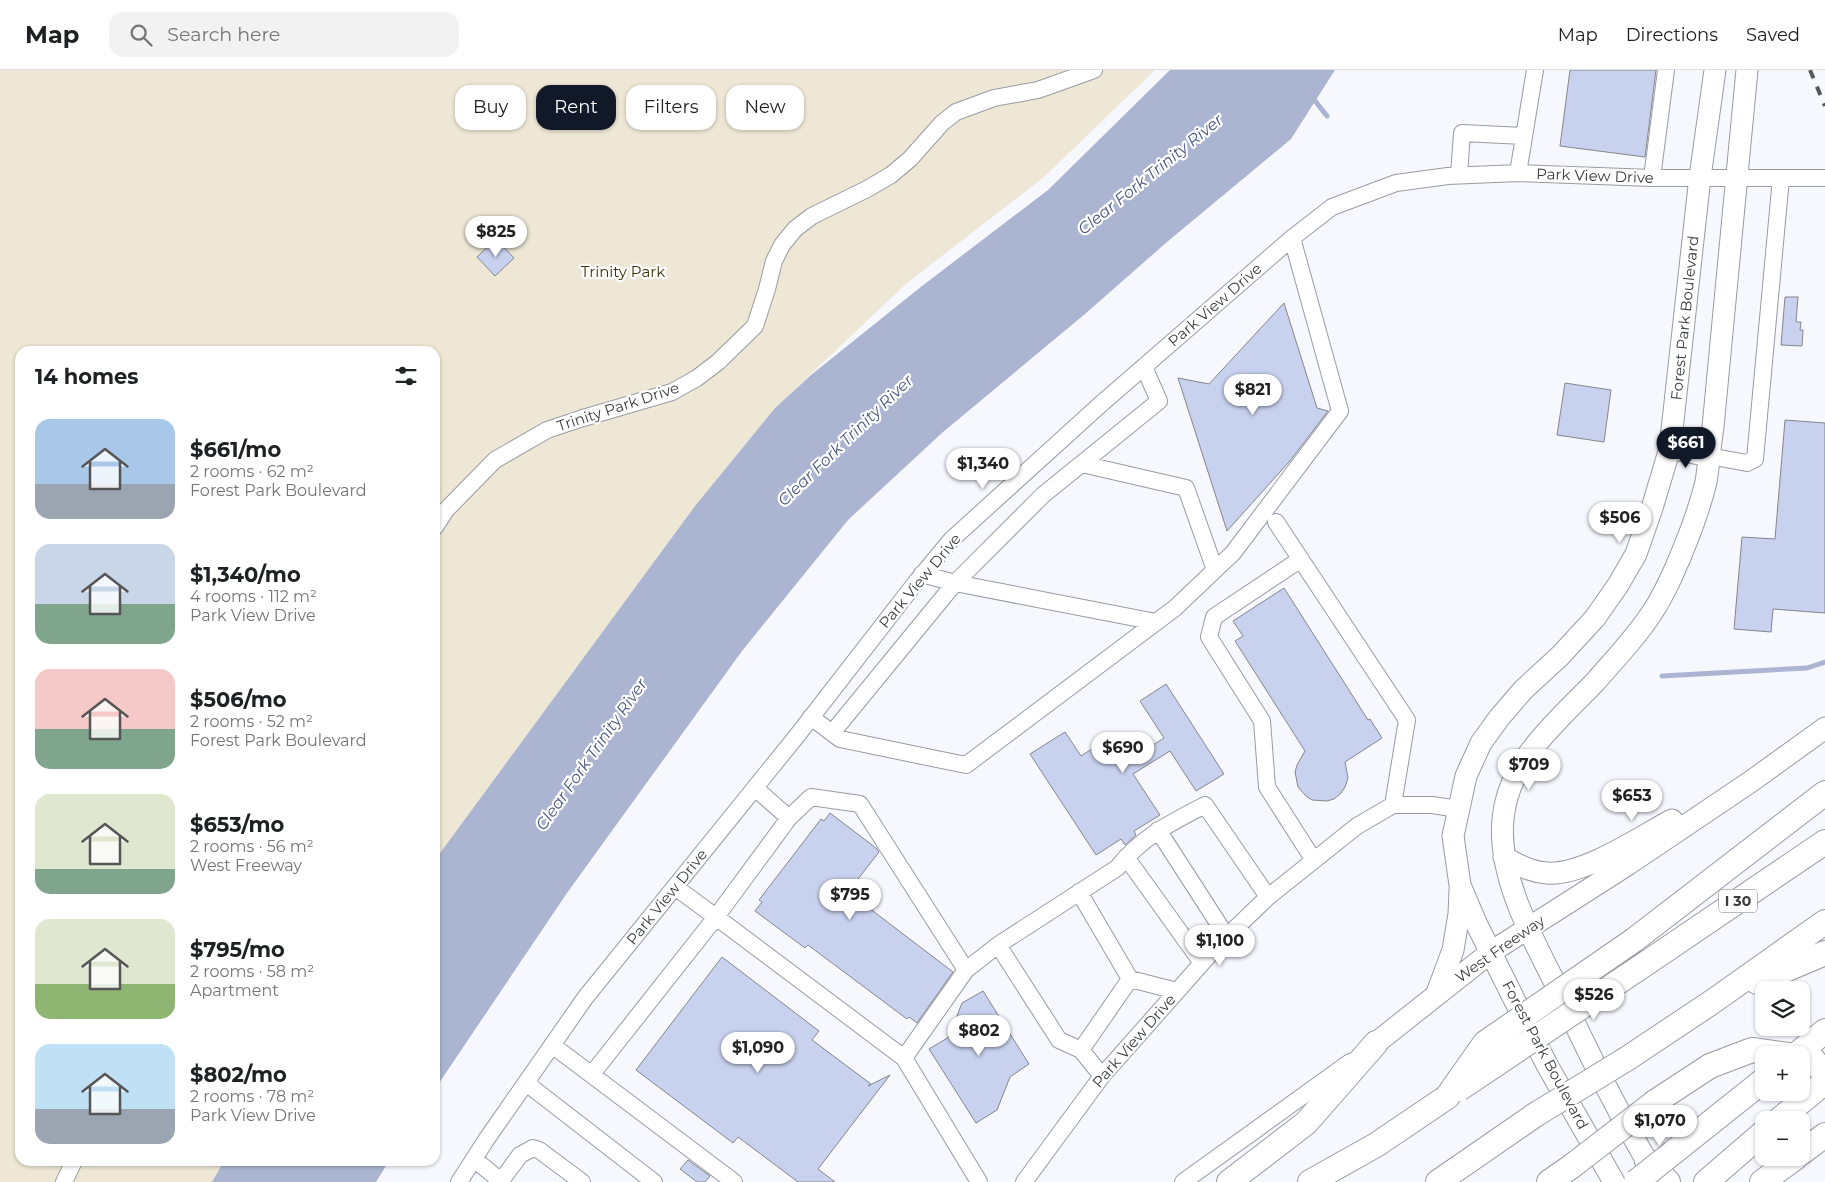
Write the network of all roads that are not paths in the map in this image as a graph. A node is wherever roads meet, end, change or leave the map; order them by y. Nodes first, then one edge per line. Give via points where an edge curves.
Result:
1 (1094, 70) edge
2 (1535, 70) edge
3 (1666, 70) edge
4 (1714, 70) edge
5 (1747, 70) edge
6 (1524, 136) junction
7 (1518, 173) junction
8 (1459, 176) junction
9 (1700, 177) junction
10 (1652, 178) junction
11 (1738, 178) junction
12 (1782, 178) junction
13 (1825, 178) edge
14 (1292, 238) junction
15 (1144, 367) junction
16 (1670, 448) junction
17 (1709, 456) junction
18 (1082, 464) junction
19 (440, 519) edge
20 (1276, 522) dead end
21 (1301, 559) junction
22 (1215, 570) junction
23 (922, 574) junction
24 (955, 583) junction
25 (1156, 622) junction
26 (811, 717) junction
27 (1825, 728) edge
28 (832, 733) junction
29 (1753, 780) junction
30 (755, 788) junction
31 (1825, 793) edge
32 (1393, 805) junction
33 (1458, 809) junction
34 (789, 818) junction
35 (1158, 830) junction
36 (1825, 842) edge
37 (1126, 857) junction
38 (1504, 857) junction
39 (1313, 859) junction
40 (1460, 885) junction
41 (675, 886) junction
42 (1079, 892) junction
43 (1268, 897) junction
44 (716, 917) junction
45 (1825, 922) edge
46 (1528, 927) junction
47 (1227, 936) junction
48 (998, 945) junction
49 (1491, 952) junction
50 (1825, 953) edge
51 (1202, 963) junction
52 (966, 970) junction
53 (1130, 979) junction
54 (1177, 991) junction
55 (1437, 993) junction
56 (1712, 1002) junction
57 (1825, 1024) edge
58 (1825, 1031) edge
59 (1376, 1043) junction
60 (552, 1045) junction
61 (1804, 1046) edge
62 (1807, 1046) edge
63 (1080, 1050) junction
64 (1755, 1050) edge
65 (1810, 1057) edge
66 (904, 1058) junction
67 (592, 1074) junction
68 (1825, 1075) edge
69 (1102, 1076) junction
70 (1825, 1082) edge
71 (526, 1083) junction
72 (1755, 1087) edge
73 (1447, 1097) junction
74 (1790, 1111) edge
75 (1825, 1135) edge
76 (1755, 1140) edge
77 (1810, 1146) edge
78 (474, 1159) junction
79 (1646, 1160) junction
80 (72, 1166) edge
81 (1784, 1166) edge
82 (64, 1182) edge
83 (459, 1182) edge
84 (502, 1182) edge
85 (582, 1182) edge
86 (654, 1182) edge
87 (734, 1182) edge
88 (979, 1182) edge
89 (1024, 1182) edge
90 (1184, 1182) edge
91 (1229, 1182) edge
92 (1310, 1182) edge
93 (1438, 1182) edge
94 (1549, 1182) edge
95 (1614, 1182) edge
96 (1636, 1182) edge
97 (1660, 1182) edge
98 (1668, 1182) edge
99 (1706, 1182) edge
100 (1762, 1182) edge

1 - 19 street, Trinity Park Drive via 1038,90 994,98 956,112 891,175 812,216 795,230 774,261 755,326 718,362 672,392 547,430 494,460
2 - 6 street
3 - 10 street
4 - 9 main road, Forest Park Boulevard
5 - 11 main road
6 - 7 street
6 - 8 street via 1462,133
7 - 8 street, Park View Drive
7 - 10 street, Park View Drive
8 - 14 street, Park View Drive via 1396,183 1332,207
9 - 10 street, Park View Drive
9 - 11 street, Park View Drive
9 - 16 main road, Forest Park Boulevard
11 - 12 street, Park View Drive
11 - 17 main road
12 - 13 street, Park View Drive
12 - 17 street via 1756,459 1747,463
14 - 15 street, Park View Drive
14 - 22 street via 1340,411 1233,553
15 - 18 street via 1159,401
15 - 23 street, Park View Drive via 951,540
16 - 17 main road
16 - 33 main road, Forest Park Boulevard via 1646,526 1627,570 1595,618 1523,690 1481,743 1466,776
17 - 38 main road via 1706,481 1691,529 1656,608 1596,680 1546,731 1512,783 1503,819
18 - 22 street via 1186,488
18 - 24 street via 1043,495
20 - 21 street
21 - 32 street via 1407,720
21 - 39 street via 1214,617 1209,636 1262,721 1266,787
22 - 25 street
23 - 24 street
23 - 26 street, Park View Drive
24 - 25 street
24 - 28 street
25 - 28 street via 966,765 840,739
26 - 28 street
26 - 30 street, Park View Drive
27 - 29 main road, West Freeway
29 - 38 main road via 1579,867 1545,873 1520,866
29 - 46 main road, West Freeway
30 - 34 street
30 - 41 street, Park View Drive
31 - 73 highway, bridge via 1634,940 1485,1043
32 - 33 street, Park View Drive
32 - 39 street, Park View Drive via 1356,826
33 - 40 main road, Forest Park Boulevard via 1453,836
34 - 44 street
34 - 52 street via 811,797 860,804
35 - 37 street
35 - 43 street via 1205,805
35 - 47 street
36 - 73 highway, I 30, bridge
37 - 42 street via 1117,868
37 - 51 street
38 - 46 main road
39 - 43 street, Park View Drive
40 - 49 main road, Forest Park Boulevard
40 - 55 main road via 1453,950
41 - 44 street
41 - 60 street, Park View Drive via 585,998
42 - 48 street
42 - 53 street
43 - 47 street, Park View Drive
44 - 66 street
44 - 67 street
45 - 56 highway
46 - 49 main road, West Freeway
46 - 79 main road
47 - 51 street, Park View Drive
48 - 52 street
48 - 63 street via 1059,1040
49 - 55 main road, West Freeway
49 - 95 main road, Forest Park Boulevard via 1547,1065
50 - 56 highway
51 - 54 street, Park View Drive
52 - 66 street
53 - 54 street
53 - 63 street
54 - 69 street, Park View Drive
55 - 59 main road, West Freeway
56 - 93 highway, bridge
57 - 61 highway
58 - 62 highway
59 - 90 street, West Freeway
59 - 91 highway via 1306,1123
60 - 67 street
60 - 71 street, Park View Drive
63 - 69 street
64 - 94 highway, bridge via 1710,1066 1654,1102
65 - 68 highway
66 - 88 street
67 - 87 street
69 - 89 street, Park View Drive
70 - 74 highway
71 - 78 street, Park View Drive
71 - 86 street
72 - 96 highway, bridge
73 - 92 highway, I 30 via 1376,1145
75 - 77 highway
76 - 99 highway
78 - 83 street, Park View Drive
78 - 84 street
79 - 97 main road
79 - 98 highway
80 - 82 street
81 - 100 highway
84 - 85 street via 520,1156 533,1148

